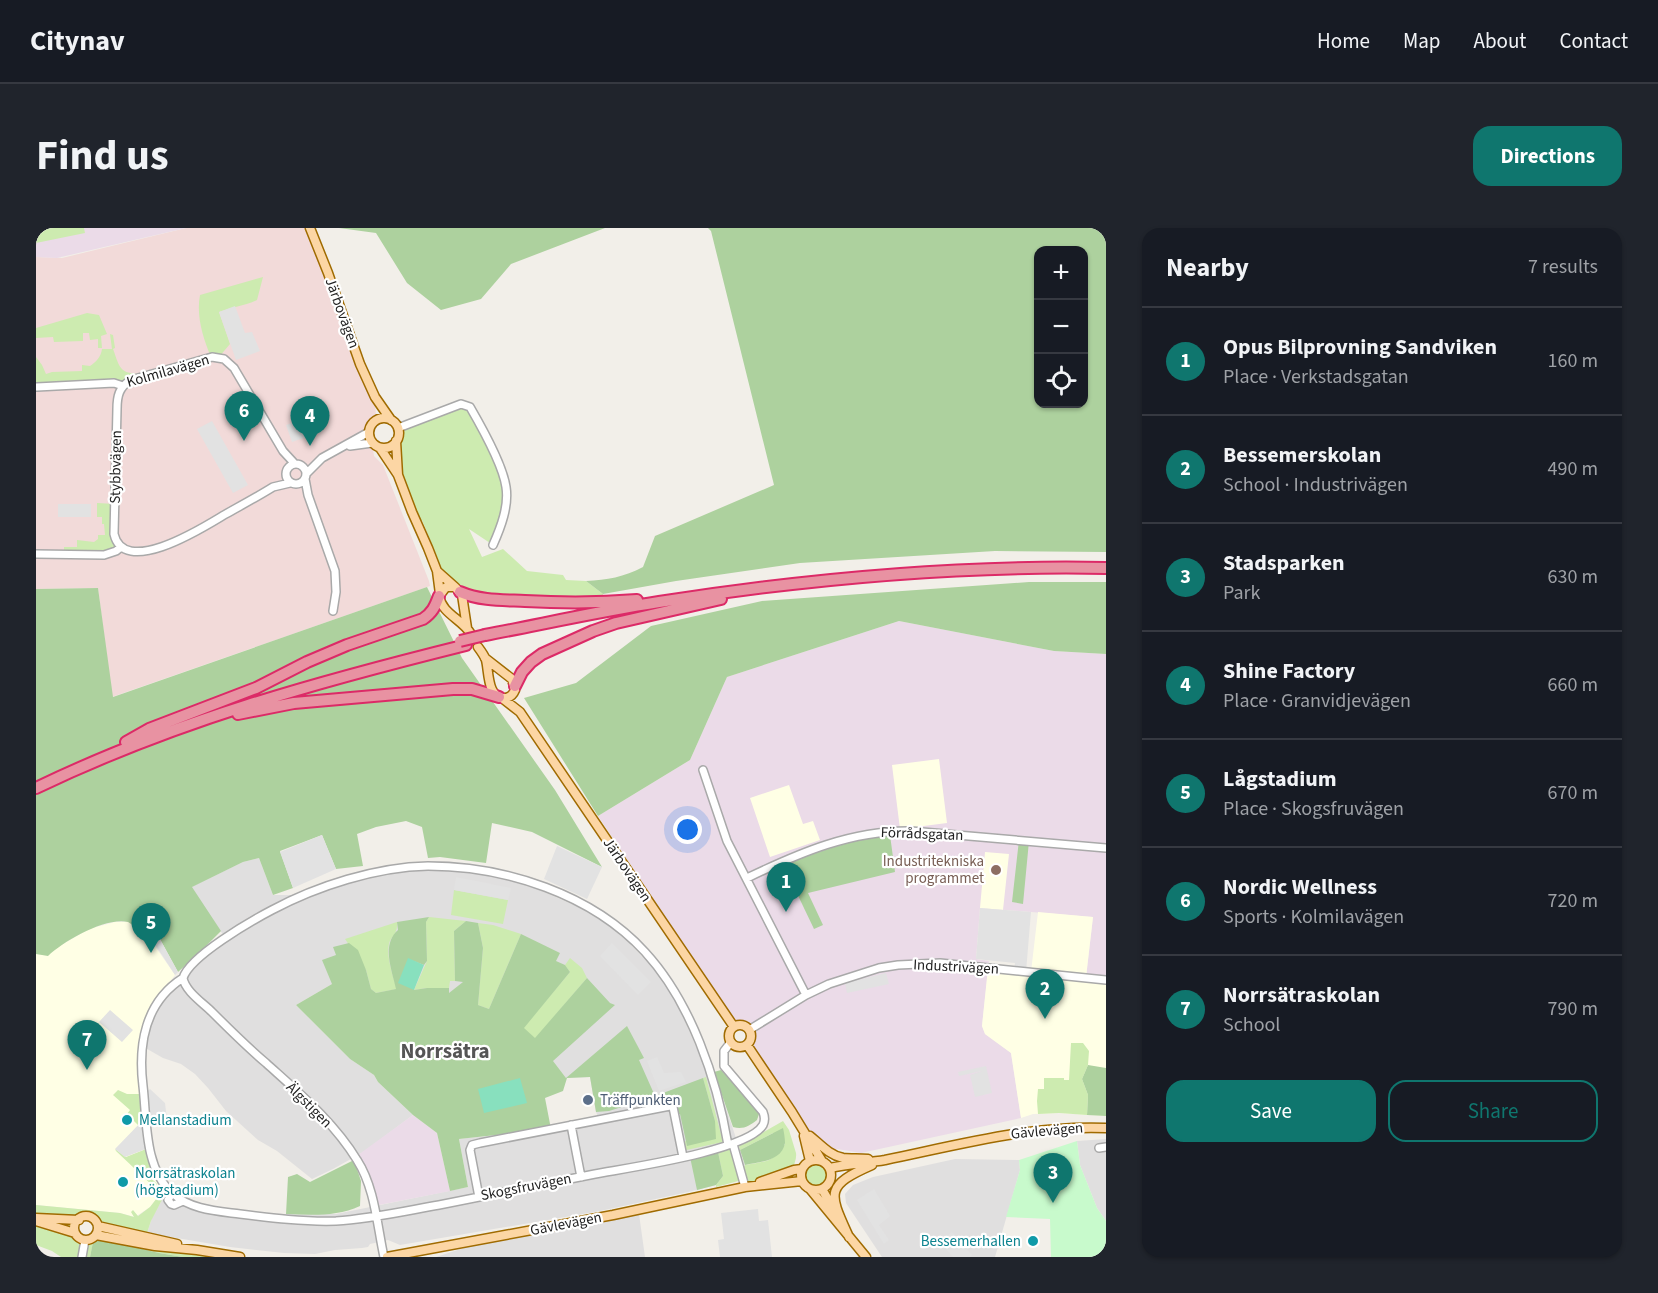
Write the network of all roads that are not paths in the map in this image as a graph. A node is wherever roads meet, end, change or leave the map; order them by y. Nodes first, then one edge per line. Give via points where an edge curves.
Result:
1 (310, 228) edge
2 (123, 386) junction
3 (38, 387) dead end
4 (375, 397) junction
5 (376, 420) junction
6 (391, 420) junction
7 (398, 428) junction
8 (369, 432) junction
9 (396, 441) junction
10 (376, 445) junction
11 (341, 448) junction
12 (283, 451) junction
13 (322, 458) junction
14 (297, 464) junction
15 (286, 472) junction
16 (398, 475) junction
17 (305, 477) junction
18 (293, 484) junction
19 (273, 487) junction
20 (308, 495) junction
21 (493, 545) dead end
22 (121, 547) junction
23 (36, 554) edge
24 (1106, 568) edge
25 (437, 571) junction
26 (1106, 573) edge
27 (458, 589) junction
28 (439, 595) junction
29 (727, 595) junction
30 (333, 611) dead end
31 (483, 641) junction
32 (463, 643) junction
33 (485, 658) junction
34 (515, 688) junction
35 (500, 698) junction
36 (520, 711) junction
37 (193, 722) junction
38 (124, 742) junction
39 (703, 770) dead end
40 (36, 782) edge
41 (36, 788) edge
42 (1106, 848) edge
43 (747, 878) junction
44 (1106, 980) edge
45 (184, 981) junction
46 (806, 995) junction
47 (734, 1027) junction
48 (749, 1030) junction
49 (732, 1042) junction
50 (747, 1045) junction
51 (571, 1125) junction
52 (1106, 1128) edge
53 (803, 1130) junction
54 (731, 1144) junction
55 (683, 1157) junction
56 (883, 1160) junction
57 (810, 1161) junction
58 (822, 1161) junction
59 (830, 1168) junction
60 (802, 1169) junction
61 (581, 1177) junction
62 (802, 1181) junction
63 (830, 1182) junction
64 (745, 1187) junction
65 (810, 1189) junction
66 (822, 1189) junction
67 (478, 1197) junction
68 (376, 1217) junction
69 (36, 1220) edge
70 (79, 1220) junction
71 (97, 1231) junction
72 (75, 1233) junction
73 (849, 1237) junction
74 (85, 1240) junction
75 (82, 1257) edge
76 (240, 1257) edge
77 (385, 1257) edge
78 (866, 1257) edge

1 - 4 main road, Järbovägen
2 - 3 street, Kolmilavägen via 112,383
2 - 12 street, Kolmilavägen via 131,380 198,360 222,358 234,368
2 - 22 street, Stybbvägen via 117,399 114,534
4 - 5 main road, Järbovägen
4 - 6 main road, Järbovägen
5 - 6 main road
5 - 8 main road
6 - 7 main road
7 - 9 main road
7 - 21 street via 462,404 470,407 506,486 505,512
8 - 10 main road
8 - 11 street
9 - 10 main road via 389,447
9 - 16 main road
10 - 11 street
10 - 16 main road
11 - 13 street
12 - 14 street, Kolmilavägen
12 - 15 street, Kolmilavägen
13 - 14 street
13 - 17 street
14 - 15 street
14 - 17 street via 304,468
15 - 18 street via 286,479
15 - 19 street
16 - 25 main road
17 - 18 street via 301,483
17 - 20 street
18 - 19 street
18 - 20 street
19 - 22 street via 173,543 138,551
20 - 30 street via 335,571
22 - 23 street via 104,555
24 - 29 highway via 922,573
25 - 27 main road
25 - 28 main road
26 - 29 highway via 912,579
27 - 28 main road via 446,587
27 - 28 main road via 464,600 469,631 442,607
27 - 29 highway via 479,598 549,602
28 - 38 highway via 435,607 423,619 347,645 256,688
29 - 31 highway via 634,606
29 - 34 highway via 593,631 531,662
31 - 32 highway, bridge
31 - 33 main road
32 - 37 highway
32 - 38 highway via 269,692
33 - 34 main road via 512,679
33 - 35 main road via 492,689
34 - 35 main road via 510,696
34 - 36 main road, Järbovägen
35 - 36 main road, Järbovägen
35 - 37 highway via 472,689 446,689 294,703
36 - 47 main road, Järbovägen
37 - 41 highway
38 - 40 highway
39 - 43 street via 728,841
42 - 43 street, Förrådsgatan via 880,831 819,847
43 - 46 street
44 - 46 street, Industrivägen via 921,963 879,968
45 - 54 street, Skogsfruvägen via 188,969 212,947 259,916 345,880 429,866 488,872 526,881 597,913 625,932 651,959 677,996 700,1045
45 - 68 street, Älgstigen via 315,1109 352,1151 364,1173
45 - 68 street, Skogsfruvägen via 172,984 150,1016 141,1058 150,1151 166,1187 183,1201 202,1208 278,1219 337,1221
46 - 48 street, Industrivägen
47 - 48 main road
47 - 49 main road via 730,1034
48 - 50 main road via 751,1038
49 - 50 main road via 739,1047
49 - 54 street, Skogsfruvägen via 724,1051 724,1066 765,1118 758,1131
50 - 53 main road
51 - 55 street via 670,1106
51 - 61 street
51 - 67 street via 472,1145
52 - 56 main road, Gävlevägen via 1013,1133
53 - 56 main road via 827,1151 843,1158
53 - 57 main road
53 - 58 main road
54 - 55 street, Skogsfruvägen
54 - 64 street, Skogsfruvägen
55 - 61 street, Skogsfruvägen
56 - 59 main road, Gävlevägen
56 - 63 main road, Gävlevägen
56 - 73 main road via 848,1176 836,1188 835,1207
57 - 58 main road
57 - 60 main road, Gävlevägen
58 - 59 main road
59 - 63 main road
60 - 62 main road
60 - 64 main road, Gävlevägen
61 - 67 street, Skogsfruvägen
62 - 64 main road, Gävlevägen
62 - 65 main road
63 - 66 main road, Gävlevägen
64 - 77 main road, Gävlevägen
65 - 66 main road
65 - 73 main road
66 - 73 main road
67 - 68 street, Skogsfruvägen
68 - 77 street, Älgstigen
69 - 70 main road
69 - 72 main road
70 - 71 main road via 90,1218 96,1222
70 - 72 main road
71 - 74 main road
71 - 76 main road via 158,1239
72 - 74 main road
73 - 78 main road
74 - 75 street

